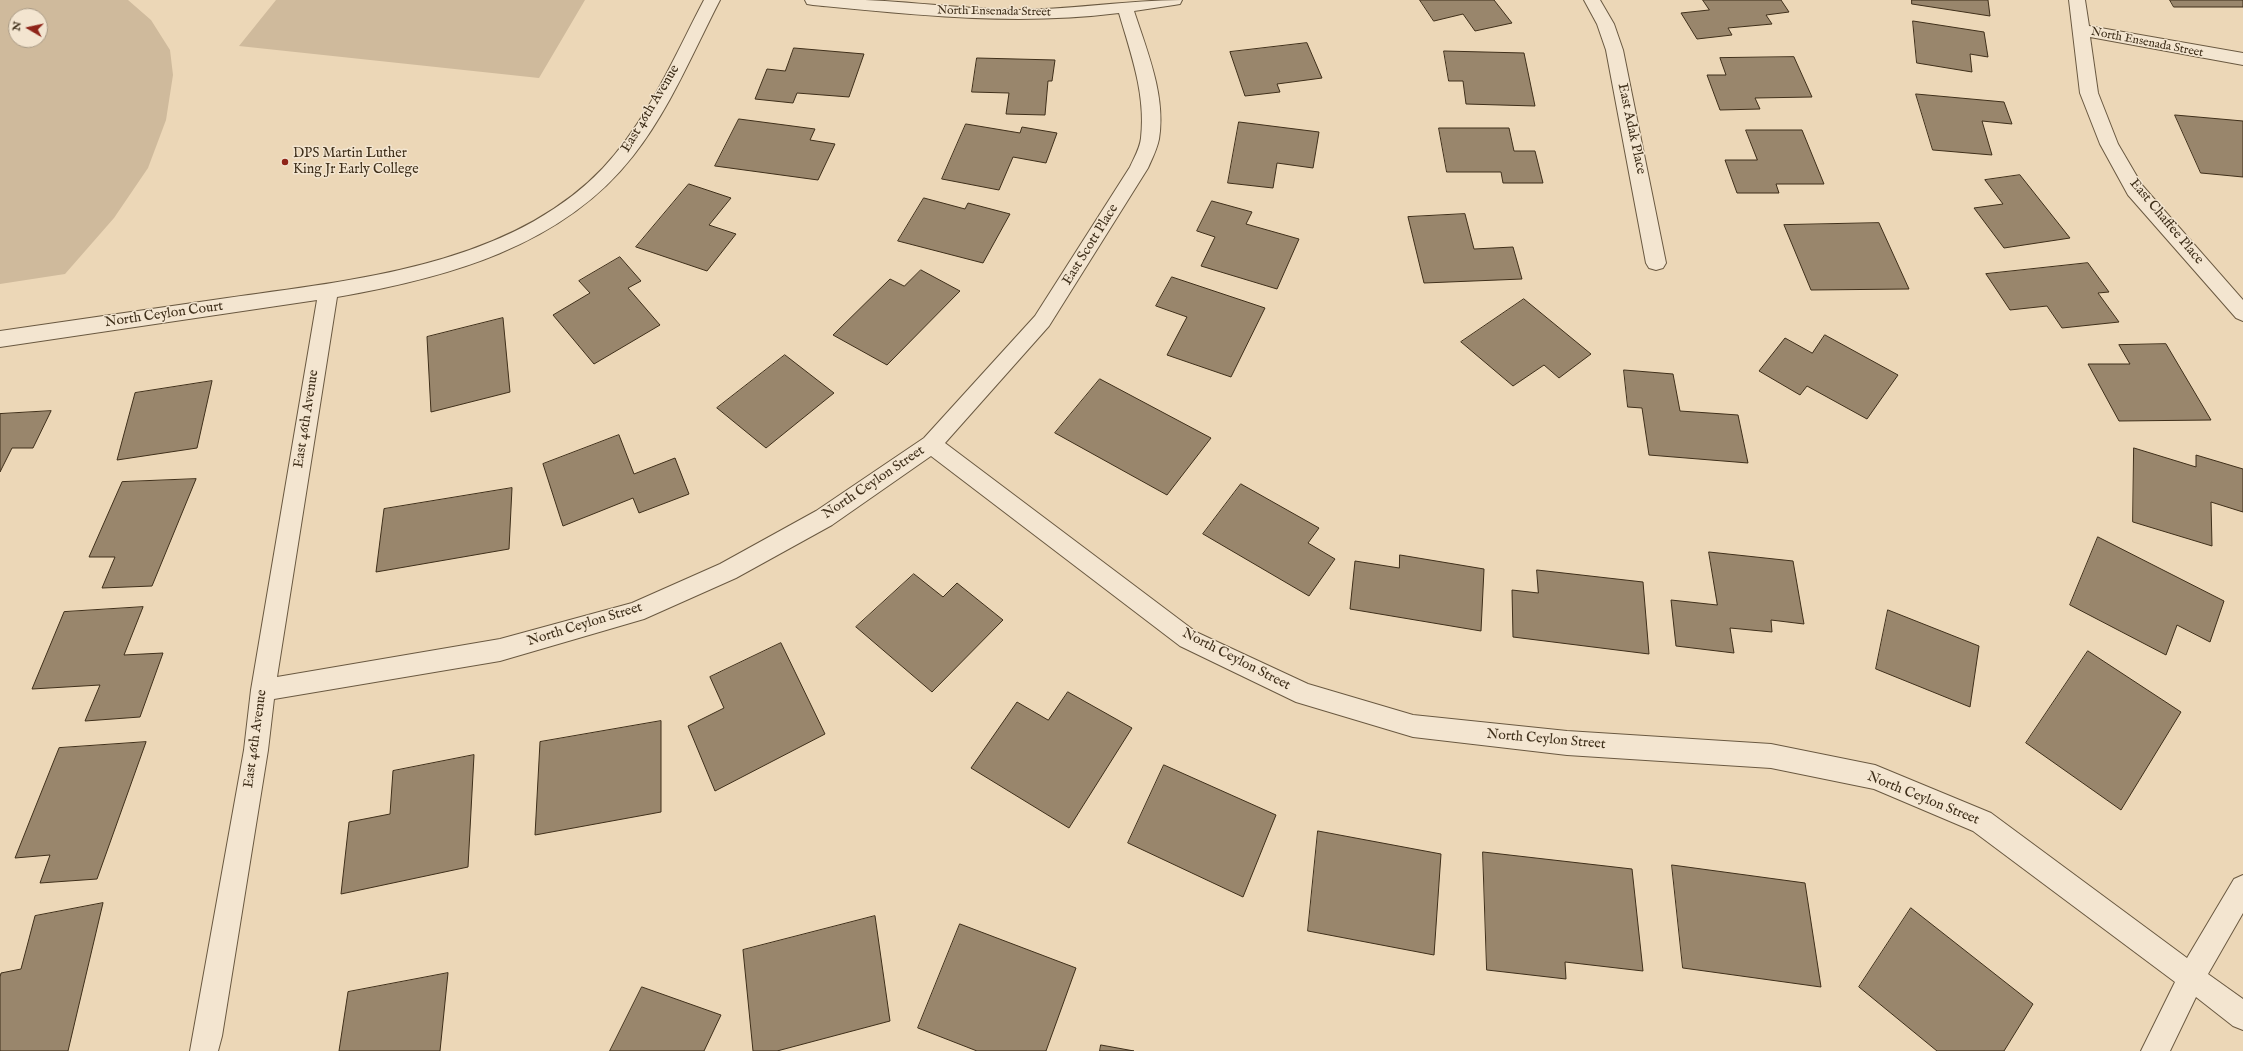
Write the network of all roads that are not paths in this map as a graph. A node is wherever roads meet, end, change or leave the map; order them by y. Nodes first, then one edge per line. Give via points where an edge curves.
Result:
1 (712, 0) edge
2 (813, 0) edge
3 (1174, 0) edge
4 (1592, 0) edge
5 (2077, 0) edge
6 (1125, 7) junction
7 (2081, 30) junction
8 (2243, 59) edge
9 (1656, 263) dead end
10 (328, 291) junction
11 (2243, 313) edge
12 (0, 339) edge
13 (931, 444) junction
14 (263, 690) junction
15 (2243, 888) edge
16 (2191, 978) junction
17 (2243, 1016) edge
18 (204, 1051) edge
19 (2154, 1051) edge

1 - 10 street, East 46th Avenue via 653,111 621,160 589,192 522,235 481,252 424,272
2 - 6 street, North Ensenada Street via 1002,15
3 - 6 street, North Ensenada Street
4 - 9 street, East Adak Place via 1613,41
5 - 7 street, North Ensenada Street
6 - 13 street, East Scott Place via 1144,69 1151,108 1150,140 1139,168 1042,321
7 - 8 street, North Ensenada Street
7 - 11 street, East Chaffee Place via 2089,93 2109,144 2120,164 2135,190
10 - 12 street, North Ceylon Court
10 - 14 street, East 46th Avenue
13 - 14 street, North Ceylon Street via 824,518 728,571 636,612 500,650
13 - 16 street, North Ceylon Street via 1188,639 1304,694 1413,726 1567,743 1771,756 1875,776 1982,822
14 - 18 street, East 46th Avenue via 256,750
15 - 16 street
16 - 17 street, North Ceylon Street
16 - 19 street

